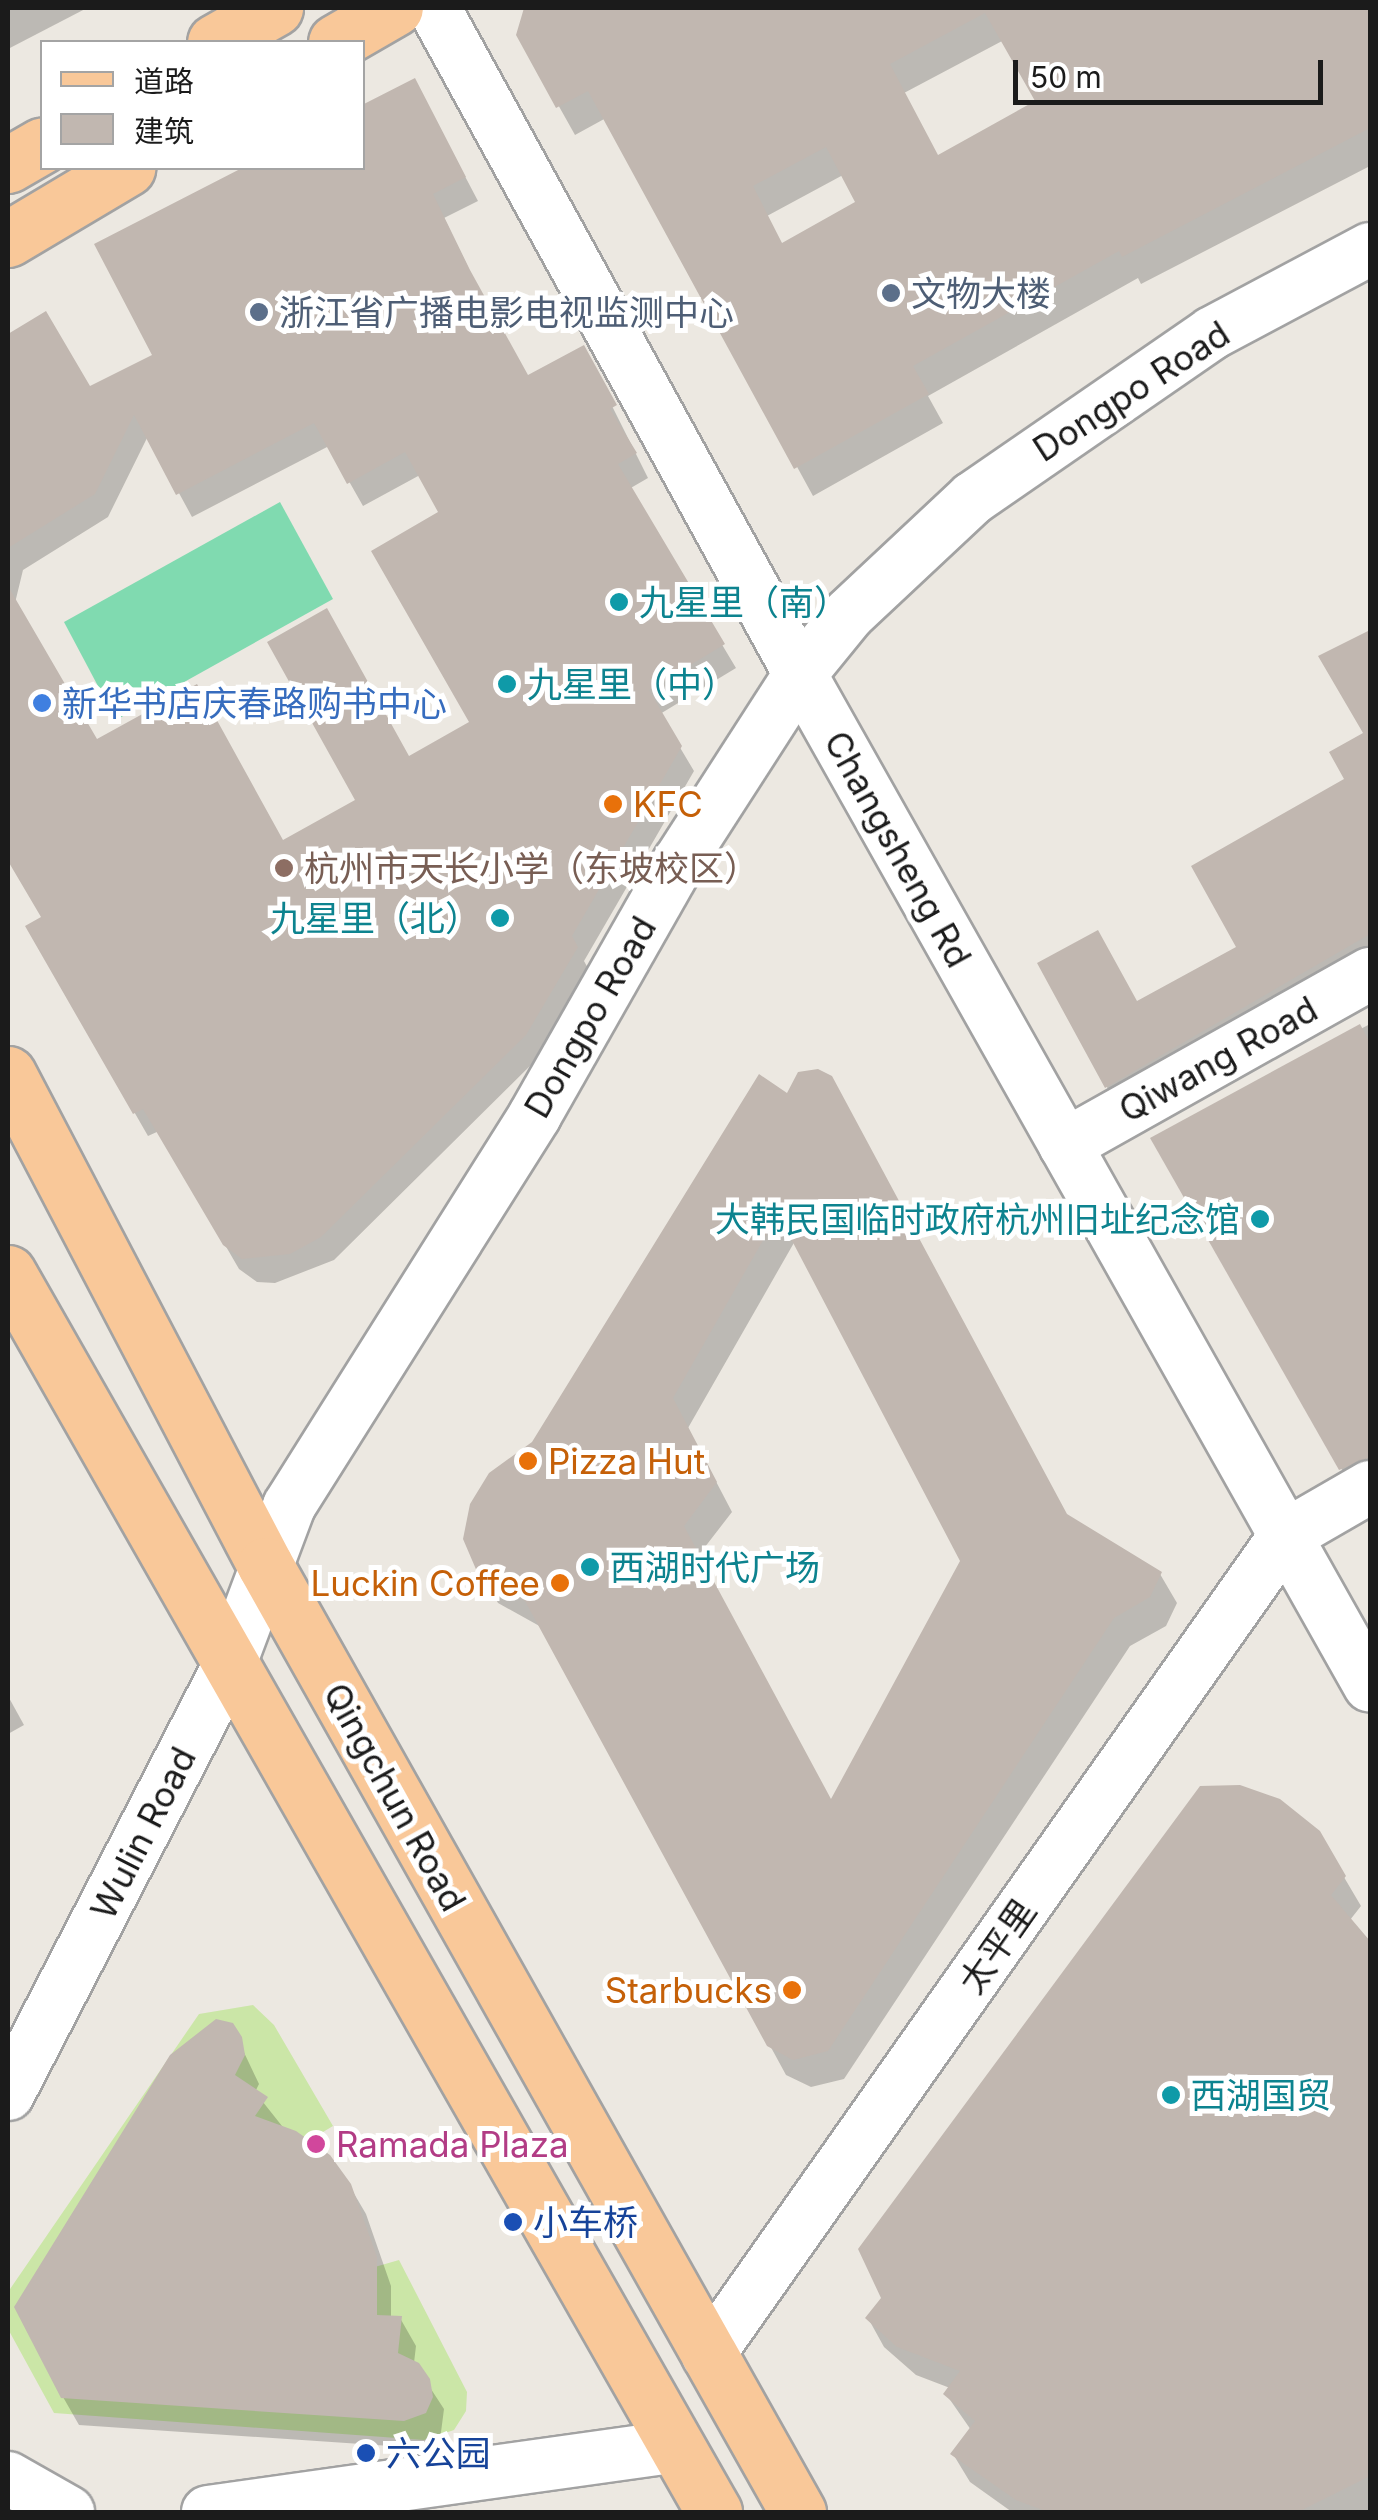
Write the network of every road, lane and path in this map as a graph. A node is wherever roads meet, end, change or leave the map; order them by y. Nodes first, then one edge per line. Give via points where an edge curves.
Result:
1 (275, 8) edge
2 (395, 8) edge
3 (434, 8) edge
4 (219, 40) edge
5 (339, 40) edge
6 (40, 145) edge
7 (8, 165) edge
8 (124, 170) edge
9 (8, 239) edge
10 (1370, 249) edge
11 (800, 674) junction
12 (1370, 974) edge
13 (8, 1074) edge
14 (1065, 1145) junction
15 (8, 1274) edge
16 (1370, 1487) edge
17 (1284, 1536) junction
18 (265, 1566) junction
19 (229, 1666) junction
20 (1370, 1686) edge
21 (8, 2094) edge
22 (708, 2356) junction
23 (676, 2446) junction
24 (8, 2478) edge
25 (68, 2512) edge
26 (208, 2512) edge
27 (714, 2512) edge
28 (798, 2512) edge

1 - 4 main road
2 - 5 main road
3 - 11 street, Changsheng Rd
6 - 7 main road
8 - 9 main road
10 - 11 street, Dongpo Road via 1212,334 973,498 849,614
11 - 14 street, Changsheng Rd
11 - 18 street, Dongpo Road via 679,862 535,1115 288,1506
12 - 14 street, Qiwang Road
13 - 18 main road, Qingchun Road
14 - 17 street, Changsheng Rd
15 - 19 main road
16 - 17 street
17 - 20 street, Changsheng Rd
17 - 22 street, 太平里
18 - 19 street, Wulin Road
18 - 22 main road, Qingchun Road
19 - 21 street, Wulin Road
19 - 23 main road
22 - 28 main road, Qingchun Road
23 - 26 street
23 - 27 main road
24 - 25 street

